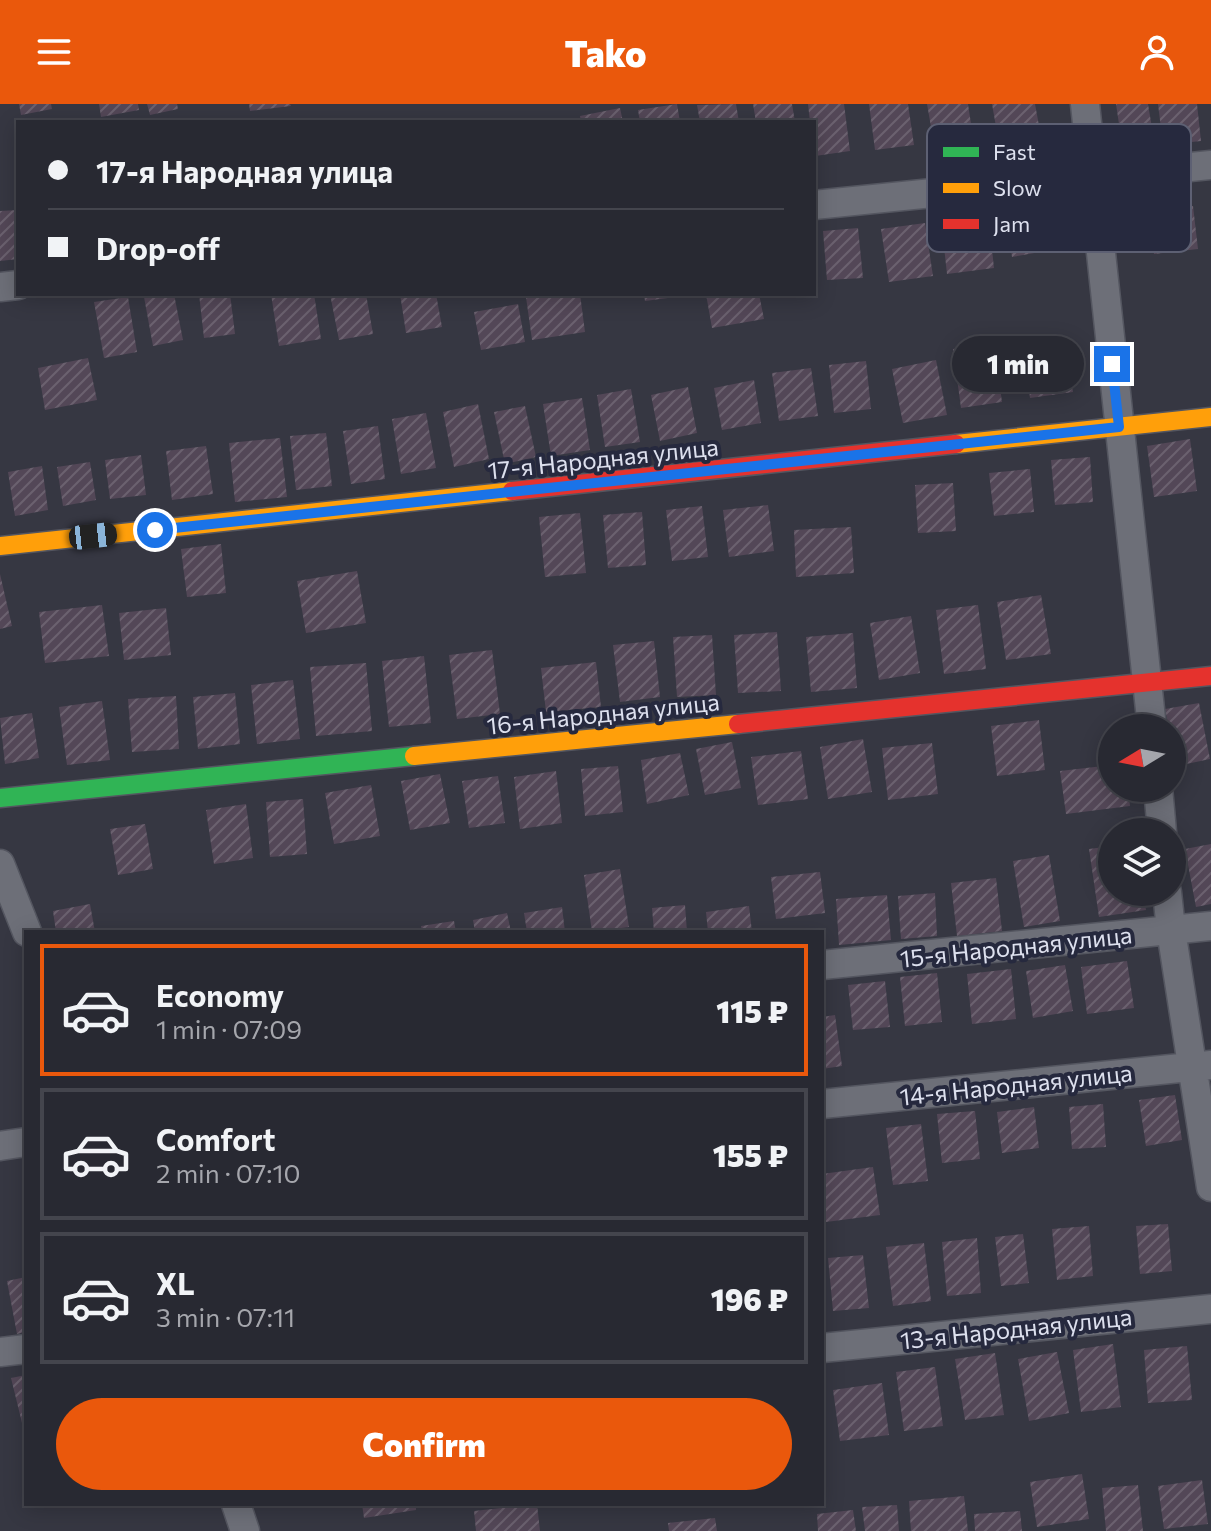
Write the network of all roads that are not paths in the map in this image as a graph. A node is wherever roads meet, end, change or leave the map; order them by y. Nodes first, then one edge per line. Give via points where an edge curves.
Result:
1 (1085, 104) edge
2 (1087, 124) edge
3 (1211, 165) edge
4 (1191, 167) edge
5 (927, 194) edge
6 (816, 205) edge
7 (1100, 252) edge
8 (1211, 417) edge
9 (1119, 427) junction
10 (0, 546) edge
11 (1211, 676) edge
12 (1148, 682) junction
13 (1151, 714) edge
14 (0, 798) edge
15 (0, 864) edge
16 (1168, 906) edge
17 (1211, 926) edge
18 (17, 928) edge
19 (1171, 930) junction
20 (824, 965) edge
21 (1201, 1066) edge
22 (824, 1104) edge
23 (24, 1142) edge
24 (0, 1146) edge
25 (1211, 1187) edge
26 (1211, 1309) edge
27 (824, 1348) edge
28 (24, 1349) edge
29 (0, 1352) edge
30 (237, 1506) edge
31 (245, 1531) edge

1 - 2 street
3 - 4 street
5 - 6 street
7 - 9 street
8 - 9 street, 17-я Народная улица
9 - 10 street, 17-я Народная улица
9 - 12 street
11 - 12 street, 16-я Народная улица
12 - 13 street
12 - 14 street, 16-я Народная улица
15 - 18 street
16 - 19 street
17 - 19 street, 15-я Народная улица
19 - 20 street, 15-я Народная улица
19 - 21 street
21 - 22 street, 14-я Народная улица
21 - 25 street
23 - 24 street
26 - 27 street, 13-я Народная улица
28 - 29 street
30 - 31 street

